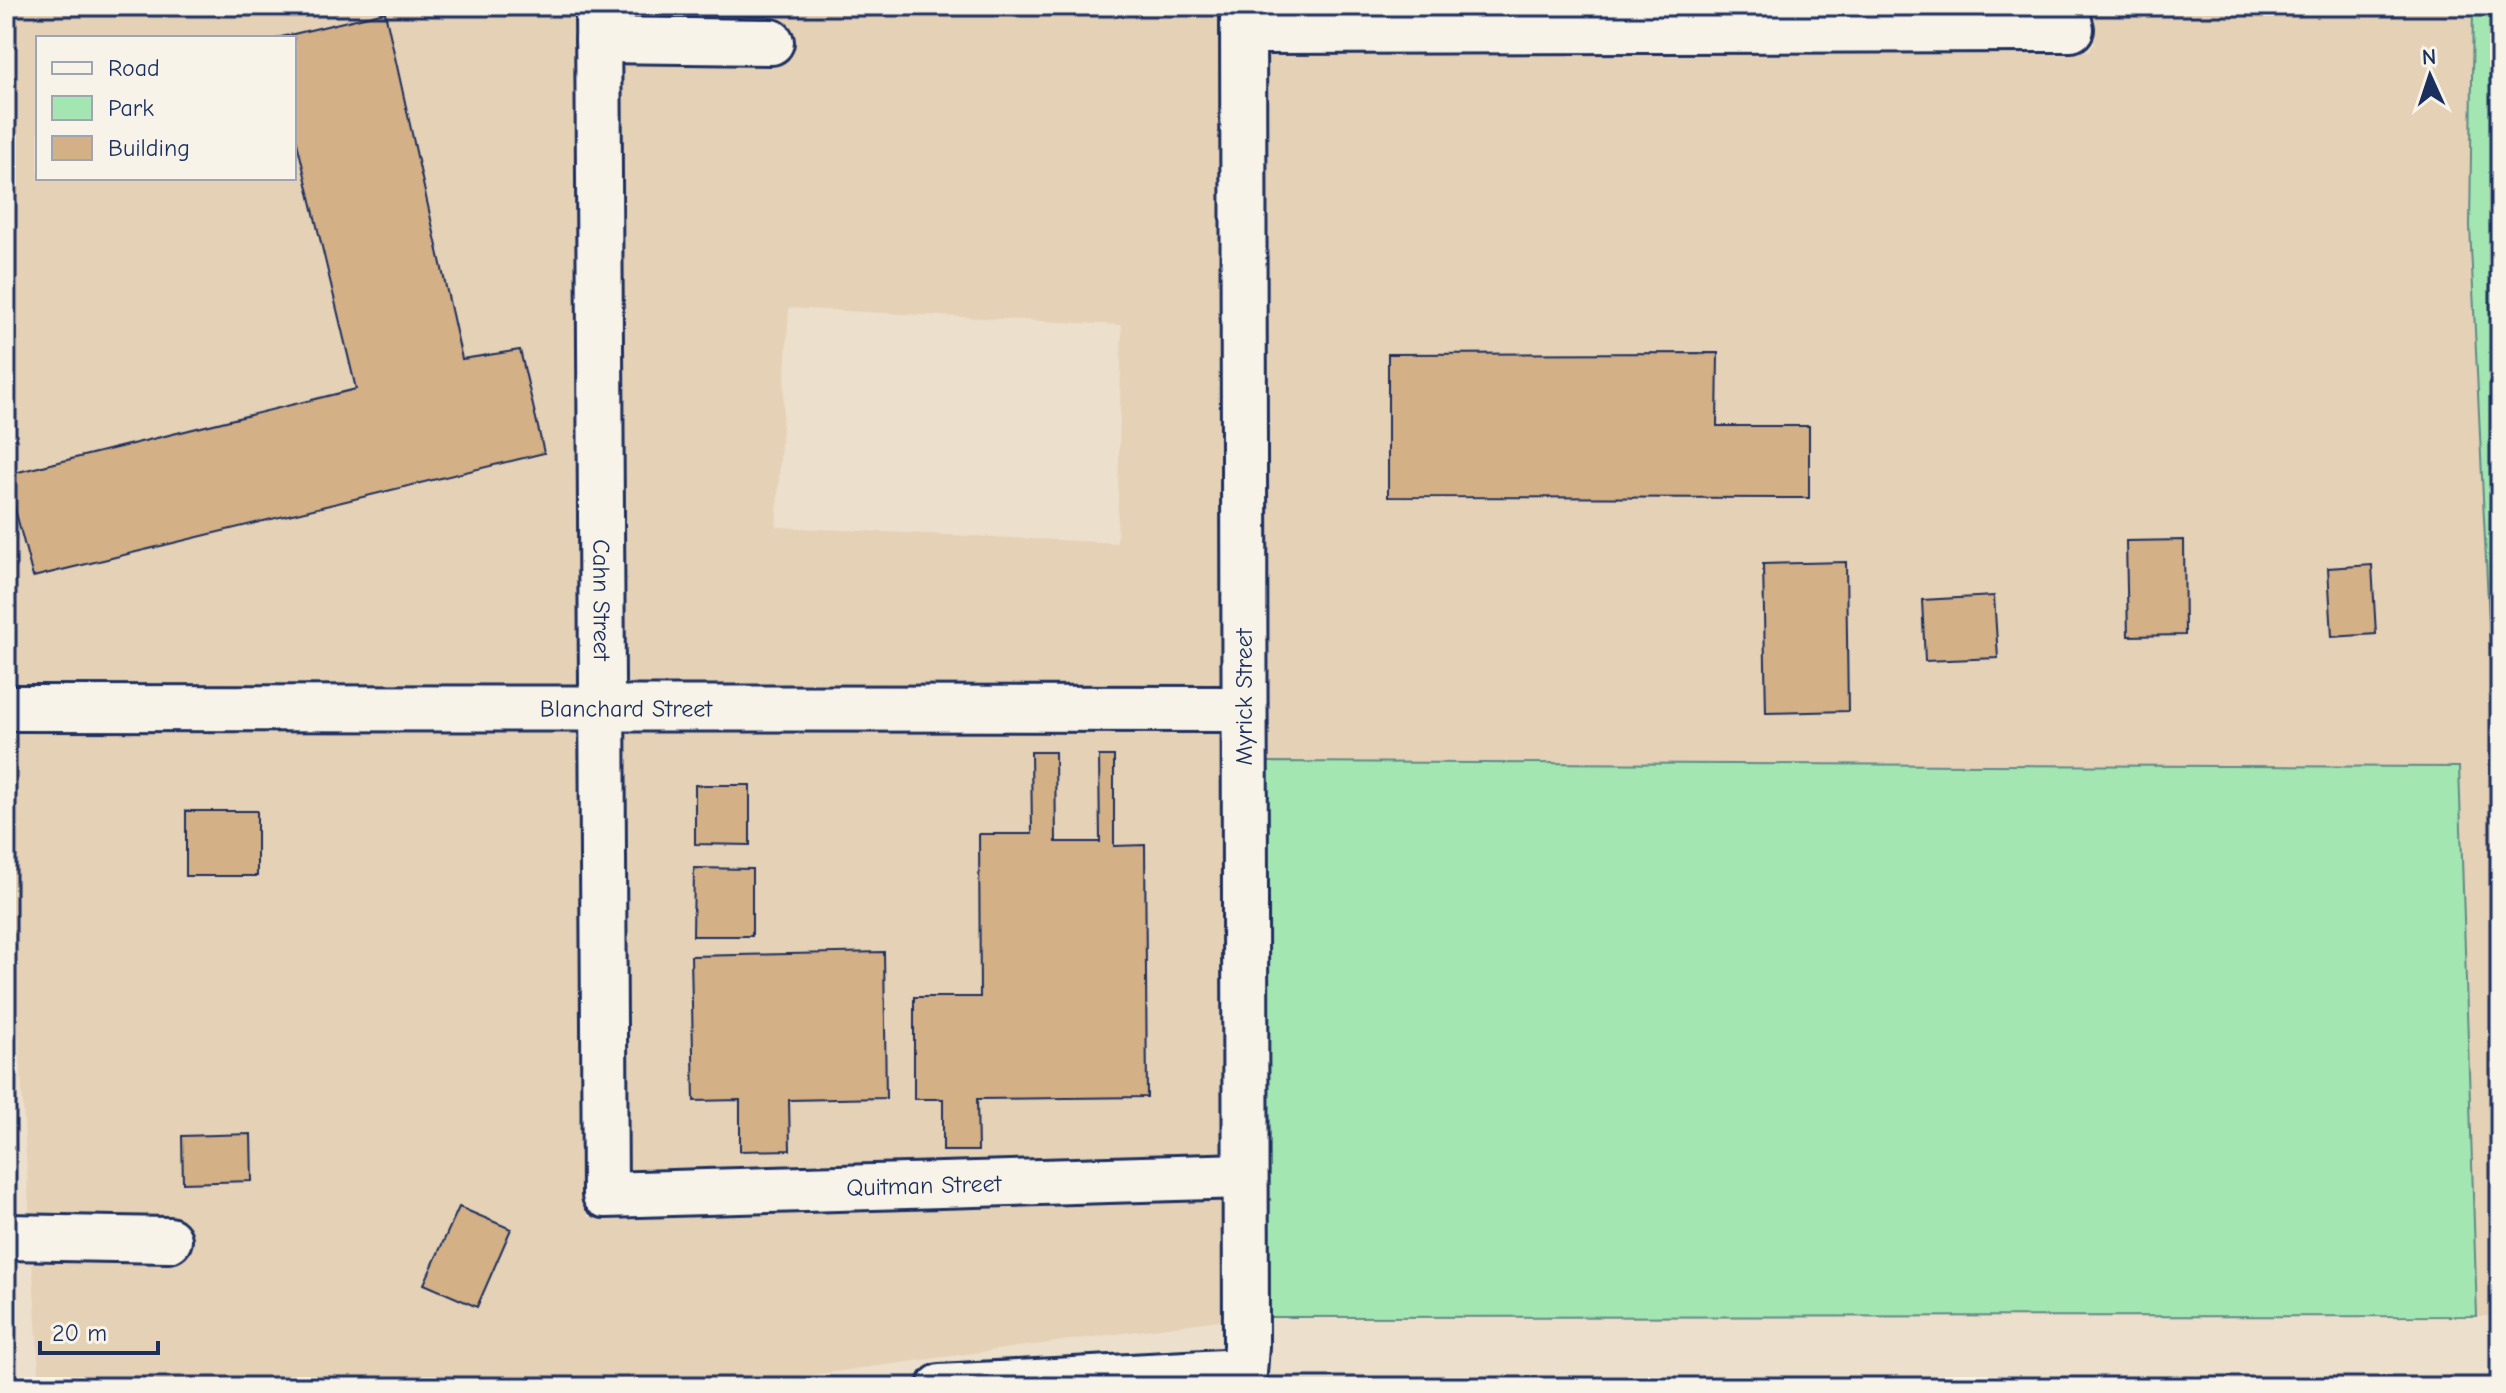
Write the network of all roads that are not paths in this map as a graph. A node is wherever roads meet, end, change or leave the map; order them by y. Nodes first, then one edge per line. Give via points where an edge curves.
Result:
1 (2068, 17) edge
2 (1244, 19) edge
3 (598, 23) edge
4 (771, 42) dead end
5 (6, 708) edge
6 (602, 708) junction
7 (1244, 709) junction
8 (1244, 1176) junction
9 (605, 1195) joint
10 (6, 1237) edge
11 (169, 1240) dead end
12 (1243, 1379) edge
13 (940, 1387) edge

1 - 2 street
2 - 7 street, Myrick Street
3 - 4 street
3 - 6 street, Cahn Street
5 - 6 street, Blanchard Street
6 - 7 street, Blanchard Street
6 - 9 street, Cahn Street
7 - 8 street, Myrick Street
8 - 9 street, Quitman Street
8 - 12 street, Myrick Street
10 - 11 street
12 - 13 street

